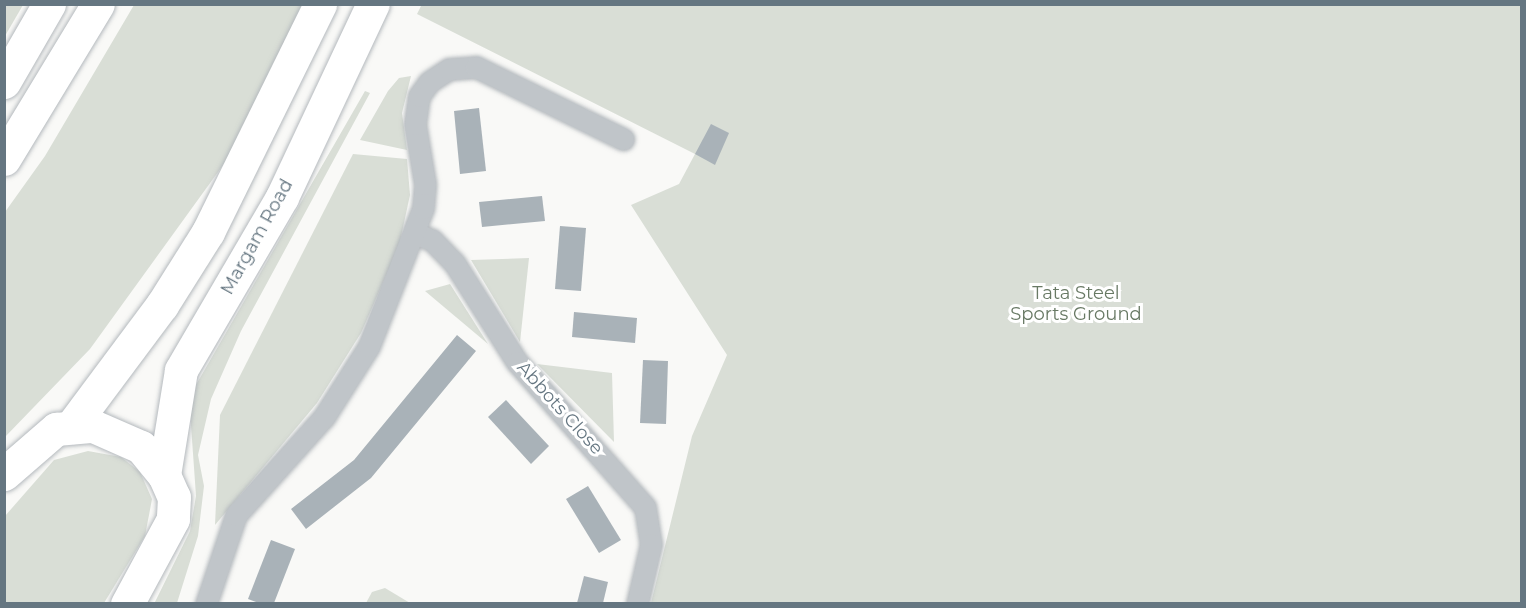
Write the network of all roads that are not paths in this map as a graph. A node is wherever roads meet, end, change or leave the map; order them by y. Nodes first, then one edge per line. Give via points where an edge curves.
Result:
1 (49, 4) edge
2 (98, 4) edge
3 (320, 4) edge
4 (373, 4) edge
5 (4, 82) edge
6 (623, 139) dead end
7 (4, 159) edge
8 (417, 234) junction
9 (71, 427) junction
10 (4, 474) edge
11 (164, 476) junction
12 (127, 603) edge
13 (206, 603) edge
14 (637, 603) edge

1 - 5 main road
2 - 7 main road
3 - 9 main road via 208,232 162,305
4 - 11 main road, Margam Road via 282,197 181,370
6 - 8 street via 507,77 476,67 449,69 419,96 415,124 425,184
8 - 13 street via 364,355 324,417 237,515
8 - 14 street, Abbots Close via 432,240 455,264 517,362 645,507 651,544
9 - 10 main road via 56,429
9 - 11 main road via 93,426 141,447
11 - 12 main road via 174,498 173,519

